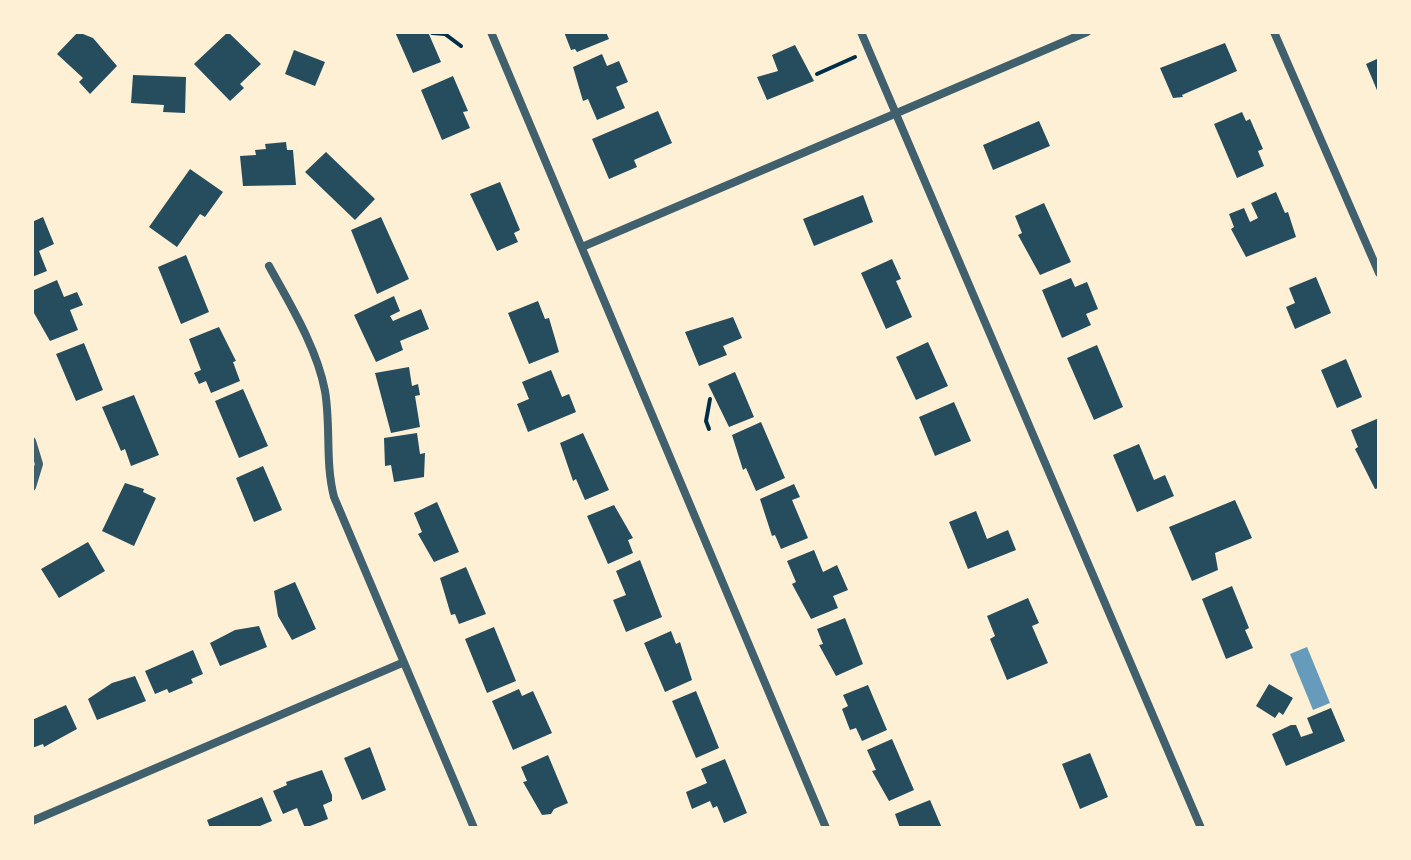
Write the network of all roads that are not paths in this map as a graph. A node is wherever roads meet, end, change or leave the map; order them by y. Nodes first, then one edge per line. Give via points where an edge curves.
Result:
1 (491, 32) edge
2 (861, 32) edge
3 (1087, 32) edge
4 (1274, 32) edge
5 (896, 115) junction
6 (582, 247) junction
7 (269, 266) dead end
8 (1379, 273) edge
9 (32, 441) edge
10 (32, 487) edge
11 (402, 663) junction
12 (32, 821) edge
13 (474, 828) edge
14 (826, 828) edge
15 (1201, 828) edge

1 - 6 street
2 - 5 street
3 - 5 street
4 - 8 street
5 - 6 street
5 - 15 street
6 - 14 street
7 - 11 street via 325,392 331,485
9 - 10 street via 39,464
11 - 12 street
11 - 13 street

